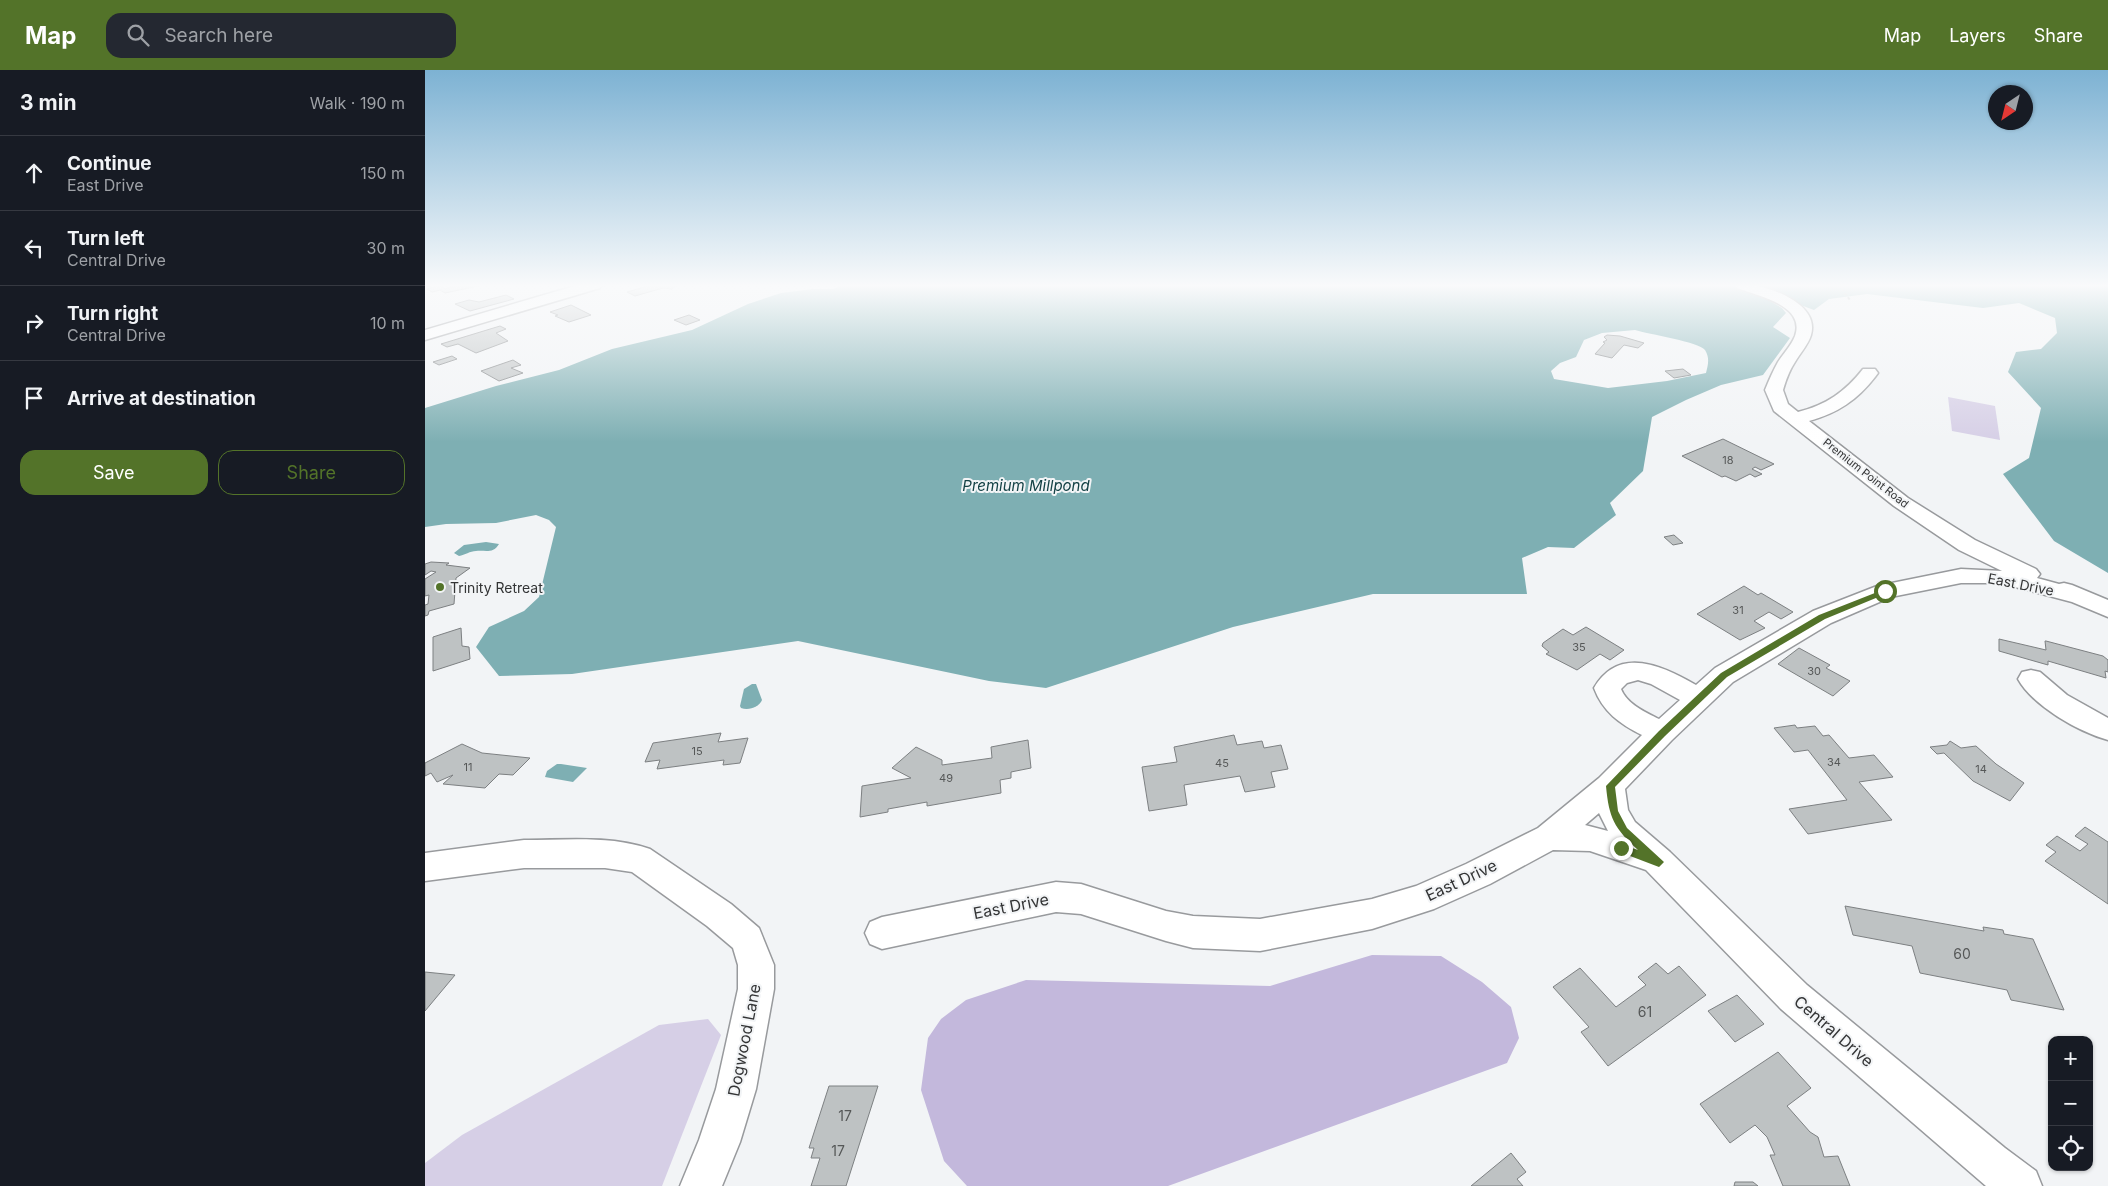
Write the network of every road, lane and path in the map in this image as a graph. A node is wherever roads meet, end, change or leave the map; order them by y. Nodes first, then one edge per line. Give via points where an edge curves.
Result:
1 (1801, 337) edge
2 (1869, 373) dead end
3 (1795, 418) junction
4 (1967, 545) junction
5 (1961, 576) junction
6 (2080, 597) junction
7 (2108, 609) edge
8 (2031, 679) dead end
9 (1699, 699) junction
10 (2108, 730) edge
11 (1662, 733) junction
12 (1610, 786) junction
13 (1549, 837) junction
14 (1659, 862) junction
15 (425, 866) edge
16 (882, 933) dead end
17 (701, 1186) edge
18 (2021, 1186) edge

1 - 3 street, Premium Point Road via 1785,363 1774,390 1780,407
2 - 3 street via 1840,404 1826,411
3 - 4 street, Premium Point Road via 1901,502
4 - 5 street, East Drive via 1971,566
4 - 6 street, Premium Point Road
5 - 6 street, East Drive via 2015,580
5 - 9 street, East Drive via 1885,591 1822,617 1724,675
6 - 7 street, Premium Point Road
8 - 10 street via 2061,706
9 - 11 street, East Drive
9 - 11 street via 1652,674 1636,671 1619,676 1607,688 1609,697 1619,709
11 - 12 street, East Drive
12 - 13 street, East Drive
12 - 14 street, Central Drive via 1613,811 1624,831
13 - 14 street, Central Drive via 1590,838
13 - 16 street, East Drive via 1423,899 1372,914 1260,935 1193,932 1081,899 1056,897
14 - 18 street, Central Drive via 1794,997
15 - 17 street, Dogwood Lane via 524,854 605,854 639,859 719,915 747,939 756,965 755,988 736,1089

